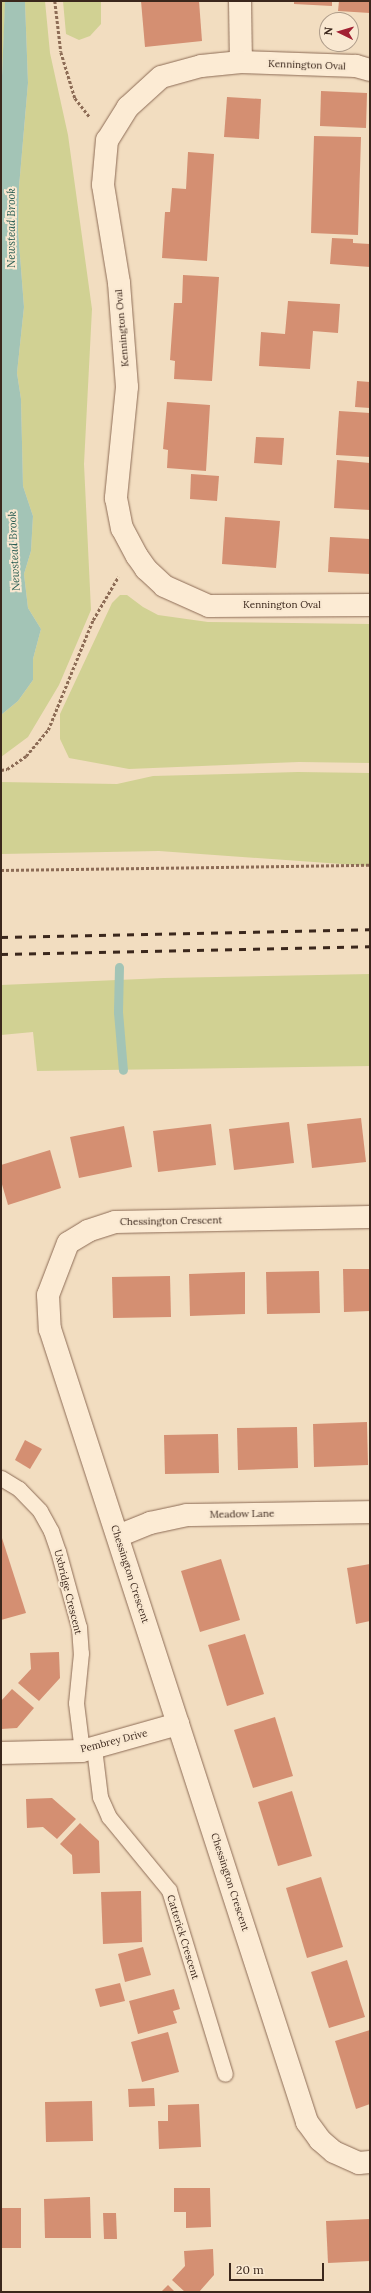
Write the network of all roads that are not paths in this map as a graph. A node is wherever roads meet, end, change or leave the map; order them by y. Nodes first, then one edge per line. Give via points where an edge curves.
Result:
1 (240, 1) edge
2 (241, 62) junction
3 (370, 70) edge
4 (370, 604) edge
5 (370, 1217) edge
6 (1, 1478) edge
7 (370, 1512) edge
8 (118, 1536) junction
9 (178, 1724) junction
10 (88, 1749) junction
11 (1, 1753) edge
12 (225, 2074) dead end
13 (370, 2162) edge

1 - 2 street
2 - 3 street, Kennington Oval via 356,66
2 - 4 street, Kennington Oval via 201,66 161,77 128,107 107,140 103,184 119,283 127,387 116,498 122,528 146,569 164,586 209,606
5 - 8 street, Chessington Crescent via 115,1222 88,1231 68,1243 48,1295 50,1328
6 - 10 lane, Uxbridge Crescent via 19,1489 40,1511 58,1551 79,1627 81,1652 76,1703
7 - 8 street, Meadow Lane via 187,1515 150,1523
8 - 9 street, Chessington Crescent
9 - 10 street, Pembrey Drive
9 - 13 street, Chessington Crescent via 307,2122 320,2140 334,2152 359,2163
10 - 11 street, Pembrey Drive
10 - 12 lane, Catterick Crescent via 100,1797 110,1817 169,1890

